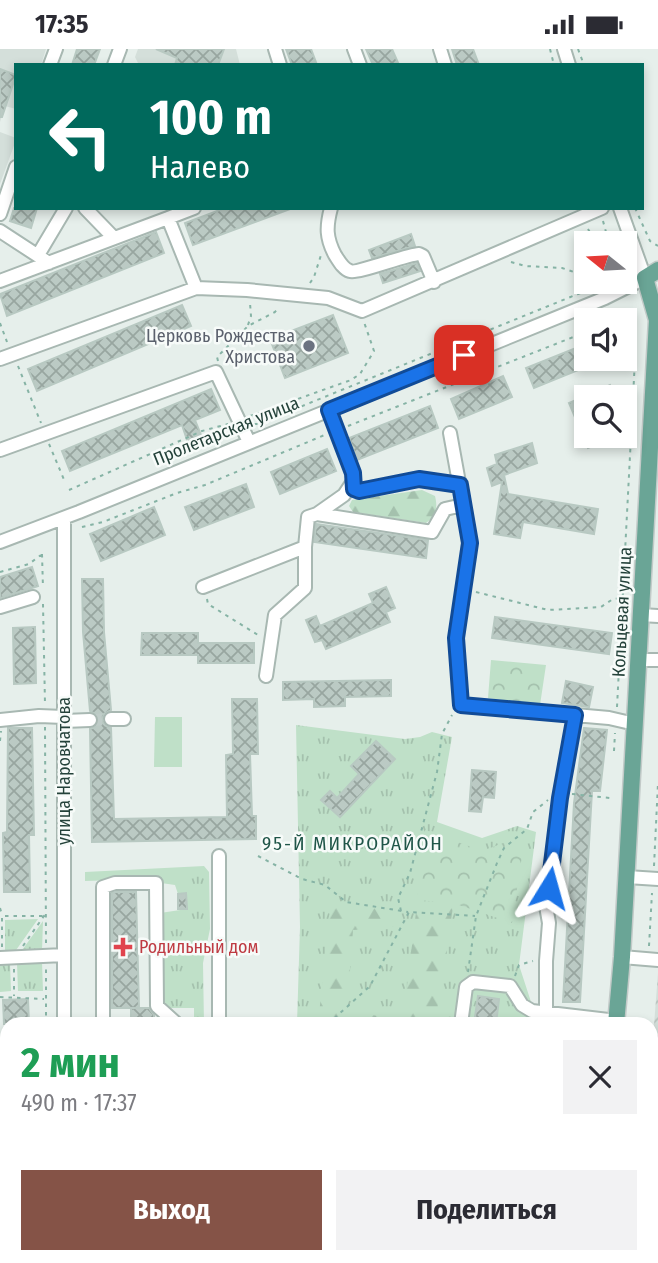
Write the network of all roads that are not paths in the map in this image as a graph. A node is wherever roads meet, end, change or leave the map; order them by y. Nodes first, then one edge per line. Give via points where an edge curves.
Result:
1 (14, 173) edge
2 (65, 210) edge
3 (87, 210) edge
4 (189, 210) edge
5 (330, 210) edge
6 (599, 210) edge
7 (621, 210) edge
8 (0, 214) edge
9 (167, 218) junction
10 (0, 231) edge
11 (114, 238) junction
12 (38, 255) junction
13 (49, 263) junction
14 (651, 274) edge
15 (0, 281) edge
16 (434, 282) junction
17 (196, 288) junction
18 (6, 357) edge
19 (329, 410) junction
20 (450, 433) dead end
21 (249, 442) junction
22 (0, 450) edge
23 (352, 483) junction
24 (460, 485) junction
25 (653, 498) edge
26 (463, 505) junction
27 (317, 514) junction
28 (64, 518) junction
29 (0, 540) edge
30 (305, 547) junction
31 (203, 587) road end
32 (33, 597) dead end
33 (0, 607) edge
34 (641, 615) junction
35 (658, 617) edge
36 (639, 660) junction
37 (658, 660) edge
38 (266, 676) dead end
39 (575, 715) junction
40 (1, 719) edge
41 (64, 719) junction
42 (90, 720) tunnel mouth
43 (635, 724) junction
44 (219, 856) dead end
45 (627, 877) junction
46 (658, 879) edge
47 (64, 955) junction
48 (622, 957) junction
49 (1, 958) edge
50 (658, 960) edge
51 (546, 1013) junction
52 (64, 1017) edge
53 (103, 1017) edge
54 (169, 1017) edge
55 (219, 1017) edge
56 (461, 1017) edge
57 (574, 1017) edge
58 (617, 1017) edge

1 - 8 street
2 - 12 street
3 - 11 street
4 - 9 street
5 - 16 street via 328,241 343,267 358,272 419,254
6 - 16 street
7 - 14 street, Кольцевая улица
9 - 11 street
9 - 17 street
10 - 12 street
11 - 13 street
12 - 13 street
13 - 15 street
14 - 19 street, Пролетарская улица via 605,298
14 - 25 main road, Кольцевая улица via 657,320
16 - 17 street via 362,311 328,298
17 - 18 street
19 - 21 street, Пролетарская улица
19 - 23 street via 353,473
20 - 24 street
21 - 22 street via 216,372
21 - 28 street, Пролетарская улица
23 - 24 street via 359,491 419,479
23 - 27 street via 344,495
24 - 26 street
25 - 34 main road, Кольцевая улица
26 - 27 street via 445,509 432,532
26 - 39 street via 470,543 456,638 461,705
27 - 30 street via 308,517
28 - 29 street, Пролетарская улица
28 - 41 street, улица Наровчатова
30 - 31 street
30 - 38 street via 304,588 275,615
32 - 33 street
34 - 35 street
34 - 36 main road, Кольцевая улица
36 - 37 street
36 - 43 main road, Кольцевая улица
39 - 43 street
39 - 51 street via 555,799 546,906
40 - 41 street
41 - 42 street
41 - 47 street, улица Наровчатова
43 - 45 main road, Кольцевая улица
44 - 55 street
45 - 46 street
45 - 48 main road, Кольцевая улица
47 - 49 street
47 - 52 street, улица Наровчатова
48 - 50 street
48 - 58 main road, Кольцевая улица
51 - 56 street via 527,1009 510,986 473,982 466,987
51 - 57 street
53 - 54 street via 103,887 156,883 157,1006

